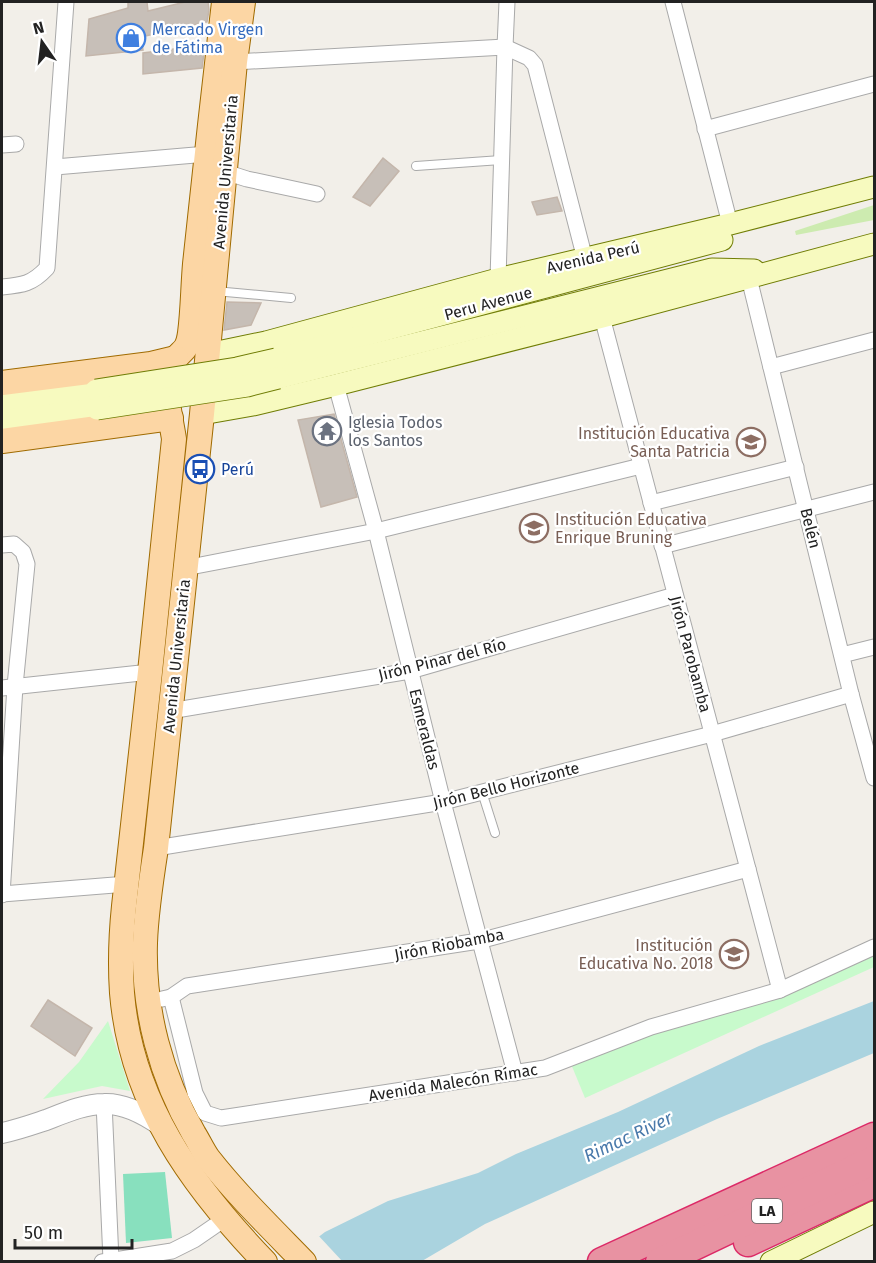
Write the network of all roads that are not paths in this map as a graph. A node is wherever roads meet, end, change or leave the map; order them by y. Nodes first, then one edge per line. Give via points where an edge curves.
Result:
1 (66, 2) edge
2 (224, 2) edge
3 (243, 2) edge
4 (507, 2) edge
5 (672, 2) edge
6 (505, 47) junction
7 (235, 62) junction
8 (874, 84) edge
9 (705, 129) junction
10 (207, 154) junction
11 (501, 159) junction
12 (416, 166) dead end
13 (55, 167) junction
14 (225, 172) junction
15 (874, 187) edge
16 (317, 194) dead end
17 (874, 194) edge
18 (730, 224) junction
19 (874, 244) edge
20 (585, 259) junction
21 (782, 270) junction
22 (749, 278) junction
23 (498, 279) junction
24 (2, 287) edge
25 (214, 291) junction
26 (291, 298) dead end
27 (602, 317) junction
28 (874, 340) edge
29 (208, 354) junction
30 (177, 358) junction
31 (771, 367) junction
32 (277, 369) junction
33 (2, 383) edge
34 (336, 385) junction
35 (97, 399) junction
36 (2, 402) edge
37 (202, 414) junction
38 (171, 418) junction
39 (2, 421) edge
40 (2, 441) edge
41 (641, 465) junction
42 (796, 467) junction
43 (874, 492) edge
44 (651, 503) junction
45 (807, 509) junction
46 (376, 531) junction
47 (8, 545) edge
48 (662, 546) junction
49 (185, 568) junction
50 (675, 595) junction
51 (874, 647) edge
52 (842, 655) junction
53 (410, 671) junction
54 (150, 672) junction
55 (8, 687) edge
56 (851, 694) junction
57 (170, 711) junction
58 (712, 734) junction
59 (874, 778) edge
60 (482, 792) junction
61 (443, 802) junction
62 (495, 833) dead end
63 (3, 840) edge
64 (156, 848) junction
65 (748, 869) junction
66 (127, 884) junction
67 (2, 895) edge
68 (479, 940) junction
69 (874, 947) edge
70 (780, 990) junction
71 (160, 1000) junction
72 (515, 1073) junction
73 (104, 1104) junction
74 (160, 1125) junction
75 (2, 1133) edge
76 (874, 1137) edge
77 (874, 1160) edge
78 (874, 1183) edge
79 (874, 1212) edge
80 (226, 1218) junction
81 (107, 1261) edge
82 (265, 1262) edge
83 (304, 1262) edge
84 (602, 1262) edge
85 (660, 1262) edge
86 (706, 1262) edge
87 (771, 1262) edge

1 - 13 street
2 - 10 main road, Avenida Universitaria
3 - 7 main road, Avenida Universitaria
4 - 6 street
5 - 9 street
6 - 7 street
6 - 11 street
6 - 20 street via 535,65
7 - 14 main road, Avenida Universitaria
8 - 9 street
9 - 18 street
10 - 13 street
10 - 30 main road, Avenida Universitaria via 190,332 188,345
11 - 12 lane
11 - 23 street
13 - 24 street via 48,268 38,278
14 - 16 street
14 - 25 main road, Avenida Universitaria
15 - 18 main road, Avenida Perú
17 - 32 main road, Peru Avenue via 791,222
18 - 20 main road, Avenida Perú
19 - 21 main road, Peru Avenue
20 - 23 main road, Avenida Perú
21 - 22 main road
21 - 32 main road, Peru Avenue via 712,269
22 - 27 main road
22 - 31 street, Belén
23 - 29 main road, Avenida Perú
25 - 26 lane
25 - 29 main road, Avenida Universitaria
27 - 34 main road
27 - 41 street, Jirón Parobamba
28 - 31 street
29 - 37 main road, Avenida Universitaria
30 - 33 main road
30 - 38 main road, Avenida Universitaria via 167,386
31 - 42 street, Belén
32 - 35 main road, bridge via 247,386
34 - 37 main road
34 - 46 street, Esmeraldas
35 - 36 main road
35 - 39 main road
37 - 49 main road, Avenida Universitaria
38 - 40 main road
38 - 54 main road, Avenida Universitaria via 174,439
41 - 44 street, Jirón Parobamba
41 - 46 street
42 - 44 street
42 - 45 street, Belén
43 - 45 street
44 - 48 street, Jirón Parobamba
45 - 48 street
45 - 52 street, Belén
46 - 49 street
46 - 53 street, Esmeraldas
47 - 55 street via 24,552 27,564
48 - 50 street, Jirón Parobamba
49 - 57 main road, Avenida Universitaria
50 - 53 street, Jirón Pinar del Río
50 - 58 street, Jirón Parobamba
51 - 52 street
52 - 56 street, Belén
53 - 57 street, Jirón Pinar del Río
53 - 61 street, Esmeraldas
54 - 55 street
54 - 66 main road, Avenida Universitaria
55 - 63 street
56 - 58 street, Jirón Bello Horizonte
56 - 59 street, Belén
57 - 64 main road, Avenida Universitaria
58 - 60 street, Jirón Bello Horizonte
58 - 65 street, Jirón Parobamba
60 - 61 street, Jirón Bello Horizonte
60 - 62 lane
61 - 64 street, Jirón Bello Horizonte
61 - 68 street, Esmeraldas
63 - 67 street
64 - 71 main road, Avenida Universitaria via 147,909 145,971
65 - 68 street, Jirón Riobamba
65 - 70 street, Jirón Parobamba
66 - 67 street
66 - 74 main road, Avenida Universitaria via 121,946 122,994 140,1078
68 - 71 street, Jirón Riobamba via 187,986
68 - 72 street, Esmeraldas
69 - 70 street, Avenida Malecón Rímac
70 - 72 street, Avenida Malecón Rímac via 651,1028 544,1068
71 - 72 street, Avenida Malecón Rímac via 195,1094 205,1113 221,1118
71 - 83 main road, Avenida Universitaria via 153,1031 181,1111 207,1156
73 - 74 street via 131,1109
73 - 75 street
73 - 81 street
74 - 80 main road, Avenida Universitaria via 185,1167
76 - 84 highway
77 - 85 highway, LA
78 - 86 highway, LA
79 - 87 main road
80 - 81 street via 172,1251
80 - 82 main road, Avenida Universitaria

